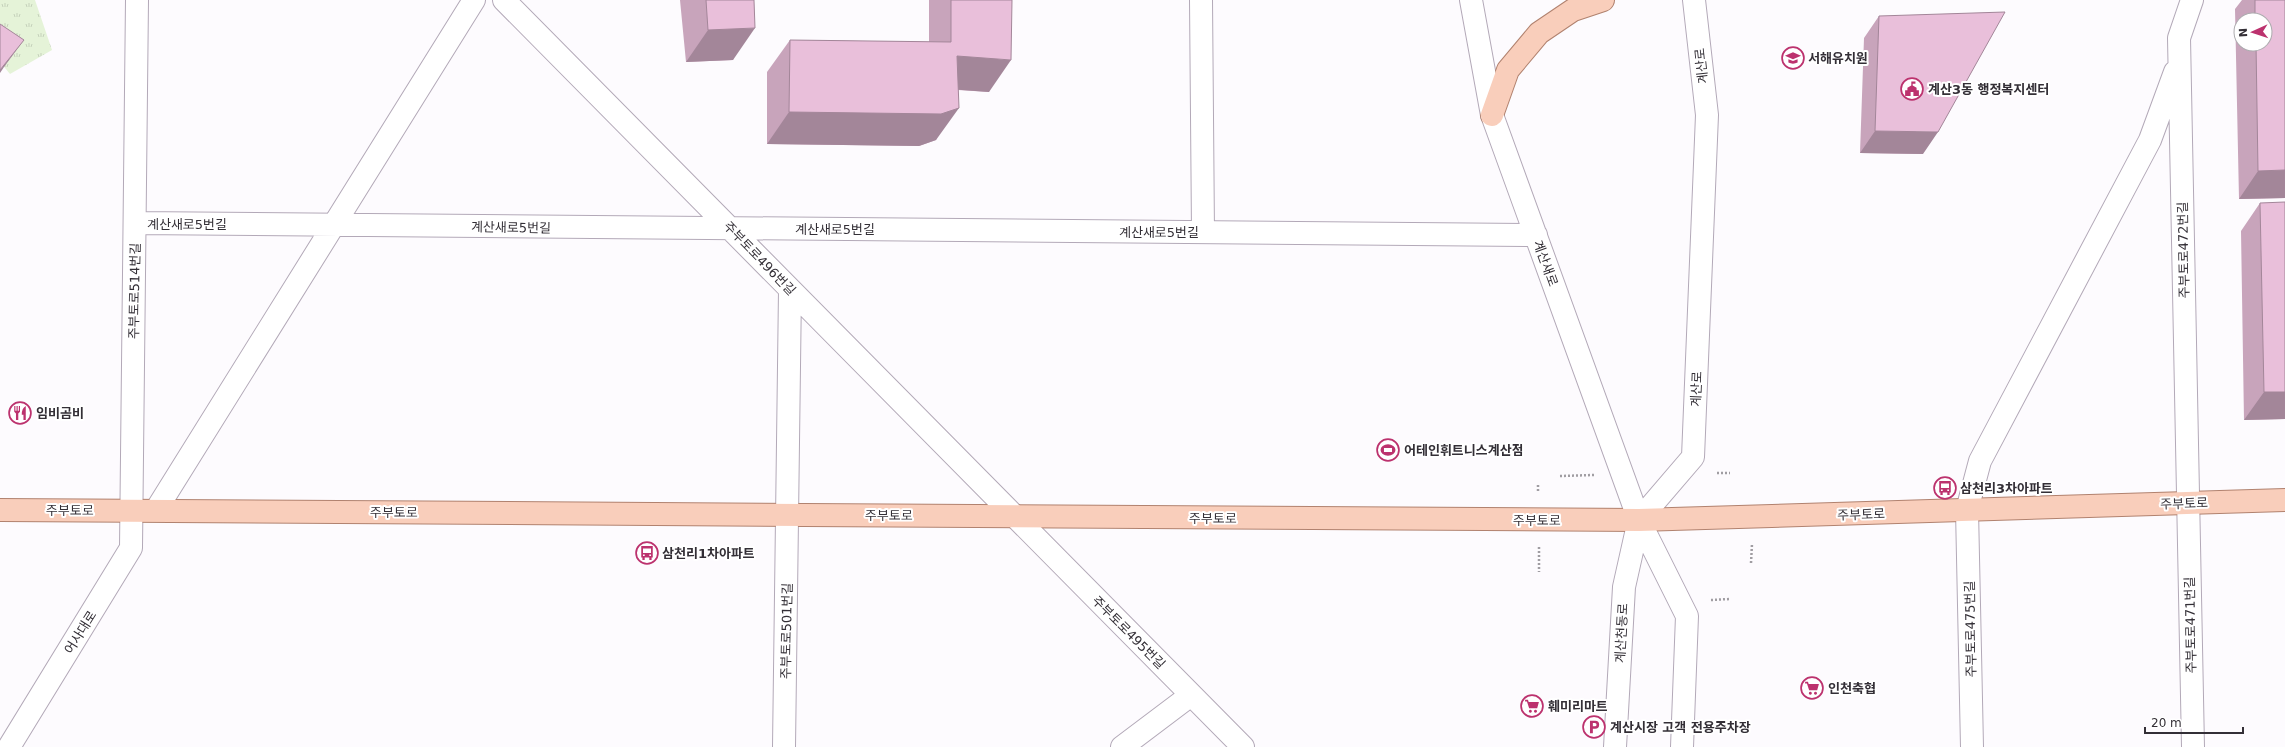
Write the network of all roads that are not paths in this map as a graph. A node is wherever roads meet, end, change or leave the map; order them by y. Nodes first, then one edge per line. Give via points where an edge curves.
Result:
1 (137, 0) edge
2 (474, 0) edge
3 (504, 0) edge
4 (1201, 0) edge
5 (1471, 0) edge
6 (1603, 0) edge
7 (1694, 0) edge
8 (2192, 0) edge
9 (2180, 60) junction
10 (1492, 115) junction
11 (135, 223) junction
12 (334, 225) junction
13 (732, 228) junction
14 (1203, 232) junction
15 (1536, 235) junction
16 (790, 290) junction
17 (2285, 500) edge
18 (2187, 503) junction
19 (0, 510) edge
20 (132, 510) junction
21 (156, 510) junction
22 (1967, 510) junction
23 (788, 515) junction
24 (1014, 516) junction
25 (1639, 520) junction
26 (1191, 695) junction
27 (9, 747) edge
28 (784, 747) edge
29 (1122, 747) edge
30 (1243, 747) edge
31 (1615, 747) edge
32 (1682, 747) edge
33 (1972, 747) edge
34 (2193, 747) edge

1 - 11 street, 주부토로514번길
2 - 12 street
3 - 13 street, 주부토로496번길
4 - 14 street
5 - 10 street, 계산새로
6 - 10 main road via 1573,10 1539,33 1508,70
7 - 25 street, 계산로 via 1706,115 1693,457
8 - 9 street, 주부토로472번길 via 2179,38
9 - 18 street, 주부토로472번길
9 - 22 street, 주부토로475번길 via 2150,140 1980,461
10 - 15 street, 계산새로
11 - 12 street, 계산새로5번길
11 - 20 street, 주부토로514번길
12 - 13 street, 계산새로5번길
12 - 21 street
13 - 14 street, 계산새로5번길
13 - 16 street, 주부토로496번길
14 - 15 street, 계산새로5번길
15 - 25 street, 계산새로
16 - 23 street
16 - 24 street, 주부토로496번길
17 - 18 main road, 주부토로
18 - 22 main road, 주부토로
18 - 34 street, 주부토로471번길
19 - 20 main road, 주부토로
20 - 21 main road, 주부토로
20 - 27 street, 어사대로 via 131,548
21 - 23 main road, 주부토로
22 - 25 main road, 주부토로
22 - 33 street, 주부토로475번길
23 - 24 main road, 주부토로
23 - 28 street, 주부토로501번길
24 - 25 main road, 주부토로
24 - 26 street, 주부토로495번길
25 - 31 street, 계산천동로 via 1624,587
25 - 32 street via 1688,616
26 - 29 street
26 - 30 street, 주부토로495번길

